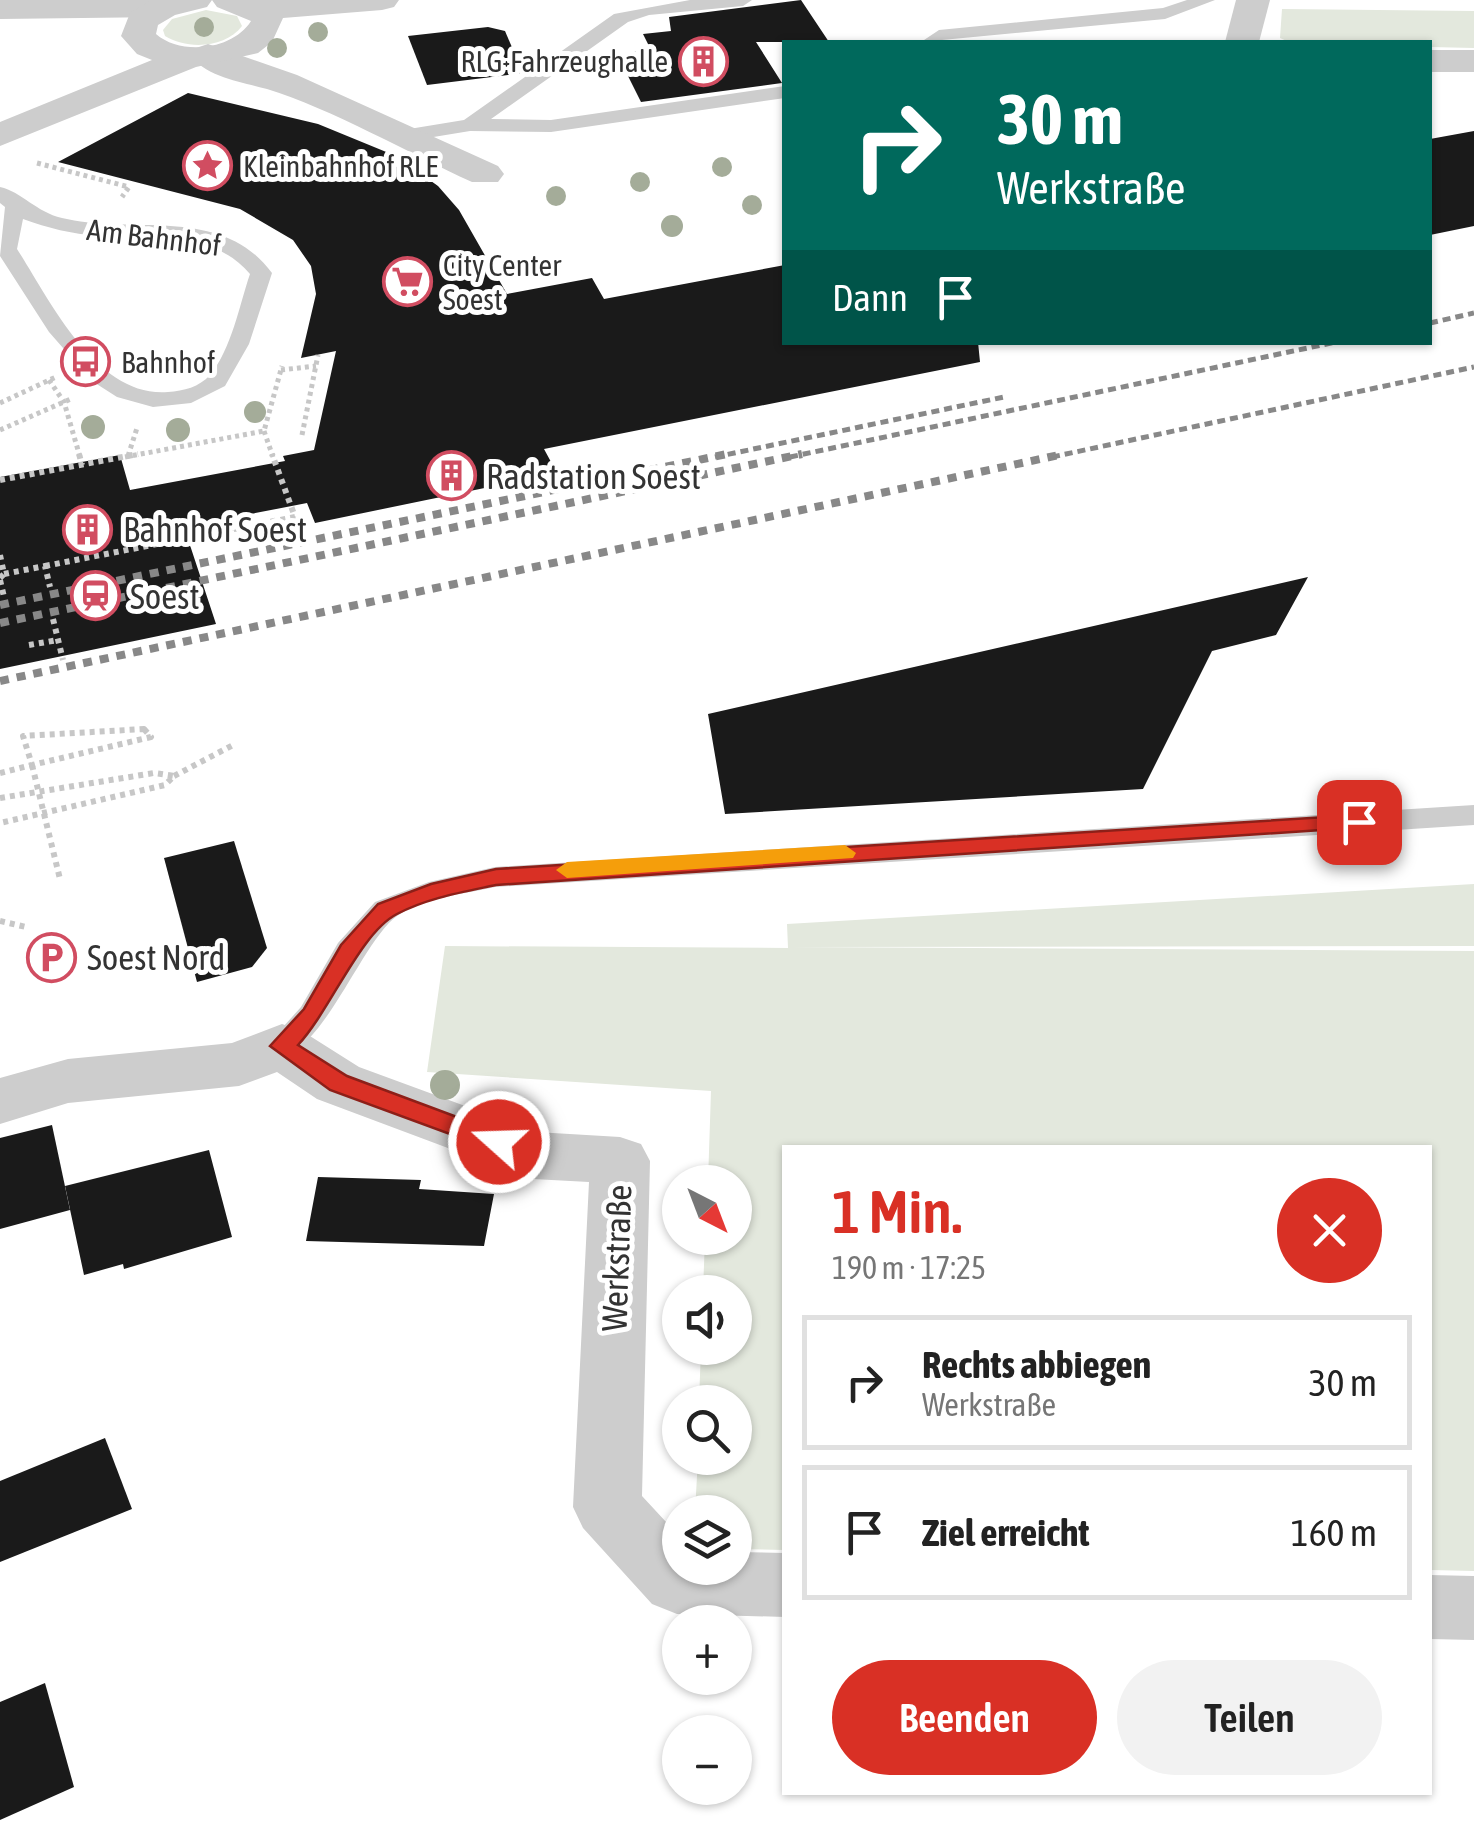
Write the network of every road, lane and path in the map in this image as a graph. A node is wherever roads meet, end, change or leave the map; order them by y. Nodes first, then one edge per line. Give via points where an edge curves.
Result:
1 (382, 0) edge
2 (743, 0) edge
3 (1206, 0) edge
4 (1252, 0) edge
5 (0, 9) edge
6 (163, 20) edge
7 (250, 21) edge
8 (933, 40) edge
9 (1242, 40) edge
10 (200, 55) junction
11 (1432, 61) edge
12 (1474, 61) edge
13 (284, 83) junction
14 (782, 92) edge
15 (0, 116) edge
16 (470, 126) junction
17 (0, 135) edge
18 (404, 136) junction
19 (37, 163) dead end
20 (485, 174) dead end
21 (130, 186) dead end
22 (7, 202) edge
23 (318, 355) dead end
24 (86, 362) junction
25 (316, 366) junction
26 (49, 380) junction
27 (64, 402) junction
28 (0, 403) edge
29 (0, 430) edge
30 (264, 431) junction
31 (302, 435) dead end
32 (82, 465) junction
33 (0, 480) edge
34 (0, 556) edge
35 (44, 566) junction
36 (1, 577) edge
37 (50, 587) dead end
38 (4, 597) dead end
39 (53, 619) dead end
40 (58, 640) junction
41 (29, 645) dead end
42 (63, 660) dead end
43 (235, 744) dead end
44 (32, 764) junction
45 (0, 773) edge
46 (174, 776) junction
47 (41, 790) junction
48 (0, 798) edge
49 (48, 812) junction
50 (1474, 815) edge
51 (0, 823) edge
52 (60, 879) dead end
53 (0, 921) edge
54 (26, 927) dead end
55 (282, 1046) junction
56 (0, 1101) edge
57 (782, 1586) edge
58 (1432, 1607) edge
59 (1474, 1608) edge

1 - 7 street
2 - 16 lane via 621,18
3 - 8 lane via 1165,13
4 - 9 street
5 - 6 street via 78,8
6 - 10 street
6 - 15 street via 130,65
7 - 10 street
7 - 13 street
10 - 13 street
10 - 17 street
11 - 12 street
13 - 18 street
14 - 16 lane via 551,126
16 - 18 lane
18 - 20 street
19 - 21 path
22 - 24 lane, Am Bahnhof via 6,249
22 - 24 lane, Am Bahnhof via 56,226 213,238 256,262 261,274 214,385 172,400 146,400 118,392
23 - 25 path
24 - 26 path
25 - 30 path via 282,368
25 - 31 path
26 - 27 path
26 - 28 path
27 - 29 path
27 - 32 path
30 - 32 path
30 - 35 path via 294,517
32 - 33 path
34 - 36 path
35 - 36 path
35 - 37 path
36 - 38 path
39 - 40 path
40 - 41 path
40 - 42 path
43 - 46 path
44 - 44 path via 88,754 151,737 144,729 23,736
44 - 45 path
44 - 47 path
46 - 47 path via 163,772
46 - 49 path via 165,785
47 - 48 path
47 - 49 path
49 - 51 path
49 - 52 path
50 - 55 lane via 496,877 386,909 349,950 312,1015
53 - 54 path
55 - 56 street via 238,1064 68,1082
55 - 57 street, Werkstraße via 338,1083 533,1155 620,1160 607,1506 677,1582
58 - 59 street

